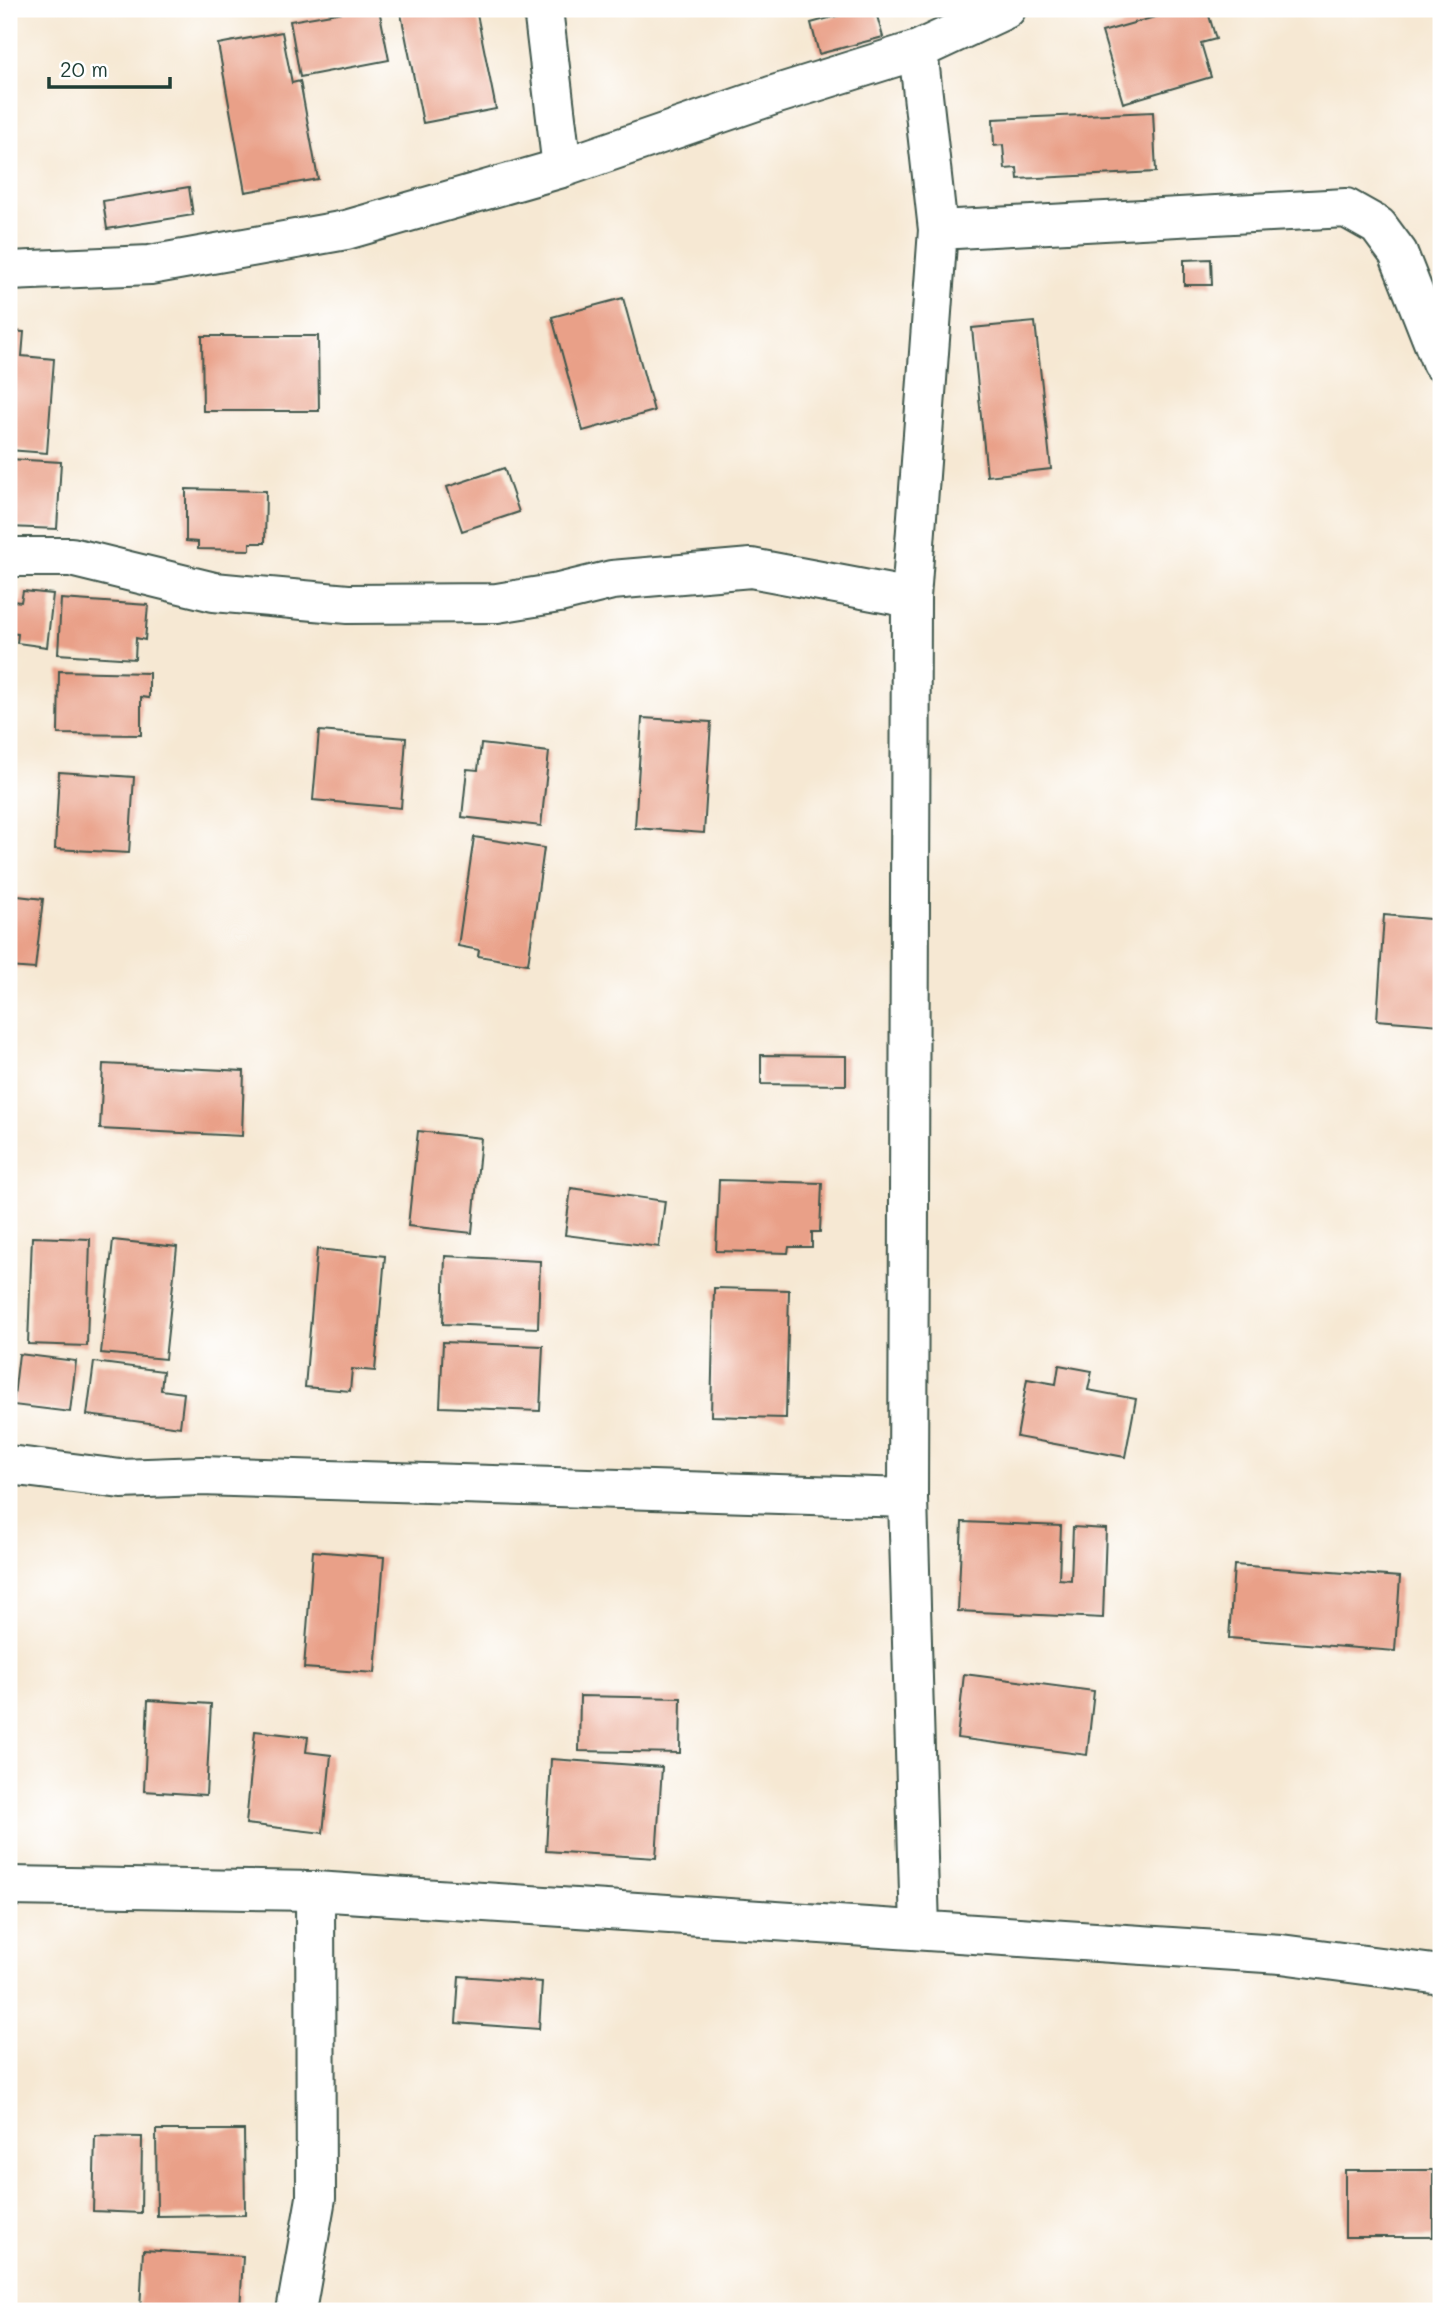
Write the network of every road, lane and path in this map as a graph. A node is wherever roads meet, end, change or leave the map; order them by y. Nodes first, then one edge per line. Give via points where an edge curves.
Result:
1 (543, 9) edge
2 (1006, 9) edge
3 (918, 50) junction
4 (562, 168) junction
5 (938, 230) junction
6 (9, 271) edge
7 (1441, 362) edge
8 (9, 557) edge
9 (911, 598) junction
10 (9, 1465) edge
11 (908, 1498) junction
12 (9, 1886) edge
13 (315, 1891) junction
14 (920, 1930) junction
15 (1441, 1975) edge
16 (296, 2311) edge

1 - 4 street
2 - 3 street
3 - 4 street
3 - 5 street
4 - 6 street via 320,234 150,265
5 - 7 street via 1346,208 1378,226 1398,253
5 - 9 street
8 - 9 street via 71,558 214,592 348,604 497,603 612,580 751,568
9 - 11 street
10 - 11 street via 121,1479 201,1476
11 - 14 street
12 - 13 street
13 - 14 street
13 - 16 street via 316,2198
14 - 15 street via 1281,1954

